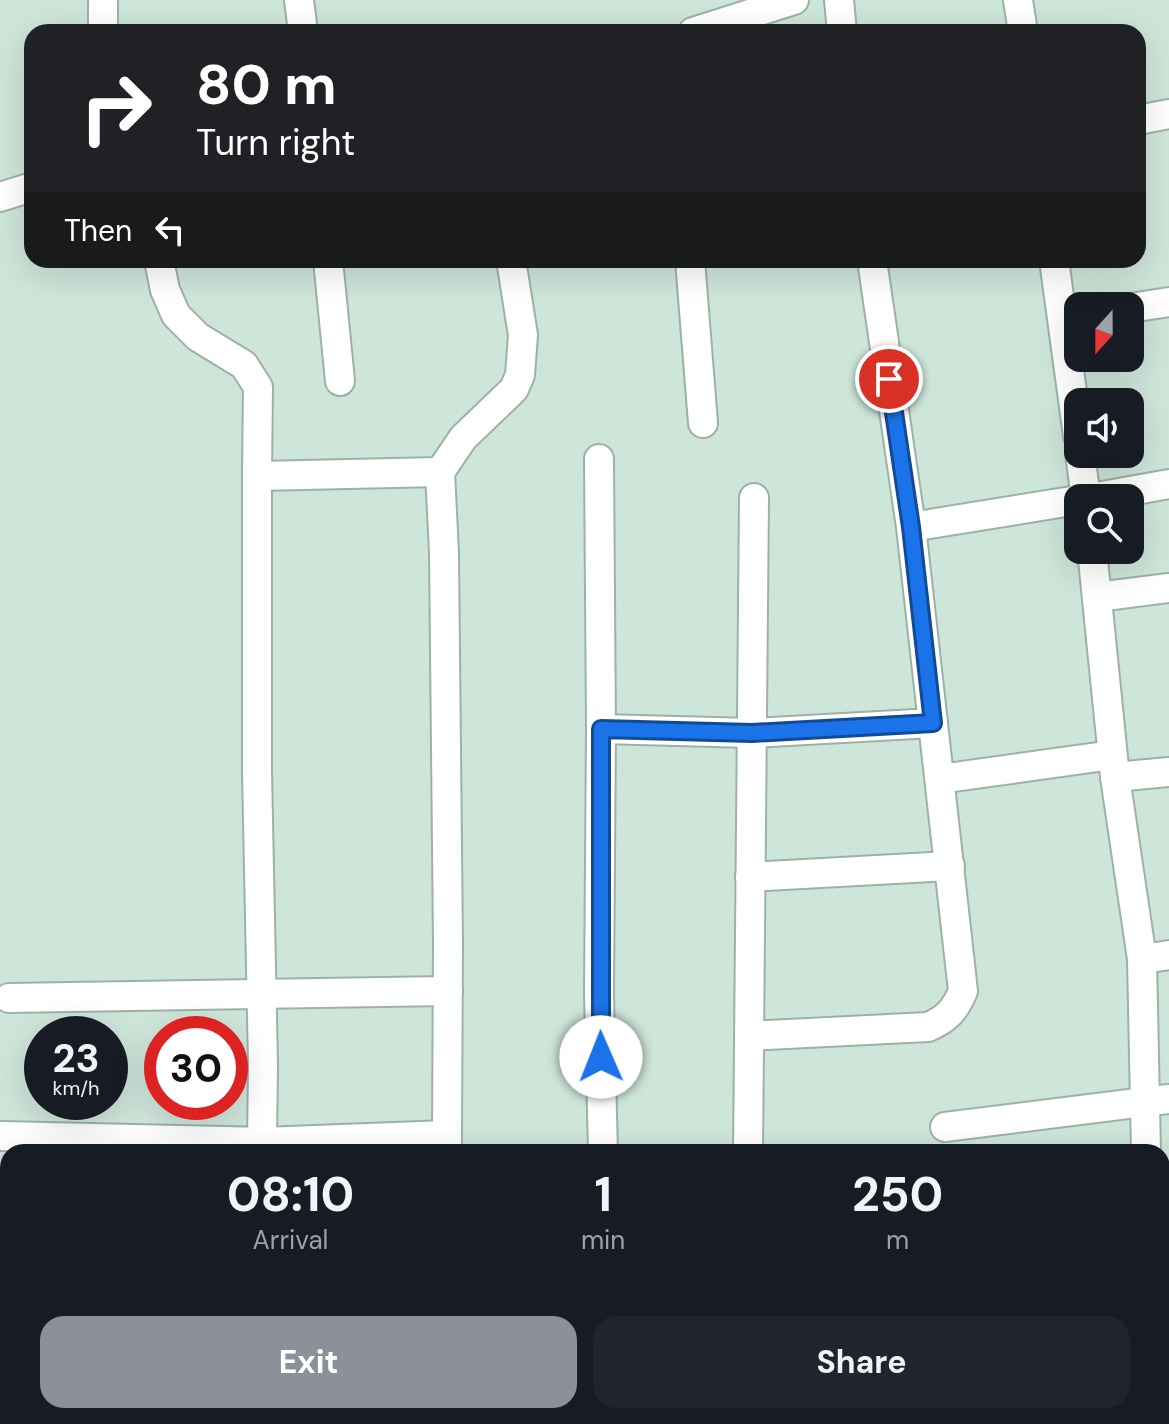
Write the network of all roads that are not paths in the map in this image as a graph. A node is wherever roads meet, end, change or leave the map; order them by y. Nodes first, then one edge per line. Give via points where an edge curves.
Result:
1 (103, 0) edge
2 (299, 0) edge
3 (794, 0) edge
4 (839, 0) edge
5 (1018, 0) edge
6 (103, 24) edge
7 (302, 24) edge
8 (718, 24) edge
9 (841, 24) edge
10 (1022, 24) edge
11 (1169, 114) edge
12 (1146, 118) edge
13 (24, 190) edge
14 (0, 197) edge
15 (161, 268) edge
16 (329, 268) edge
17 (512, 268) edge
18 (691, 268) edge
19 (873, 268) edge
20 (1056, 268) edge
21 (1064, 296) edge
22 (1169, 302) edge
23 (1144, 306) edge
24 (340, 381) dead end
25 (703, 423) dead end
26 (599, 459) dead end
27 (440, 472) junction
28 (257, 476) junction
29 (1169, 484) edge
30 (1144, 488) edge
31 (754, 498) dead end
32 (1064, 502) edge
33 (911, 527) junction
34 (1093, 564) edge
35 (1169, 588) edge
36 (1097, 597) junction
37 (933, 723) junction
38 (601, 729) junction
39 (752, 733) junction
40 (1114, 766) junction
41 (1169, 772) edge
42 (940, 779) junction
43 (950, 866) junction
44 (750, 877) junction
45 (1155, 957) edge
46 (448, 991) junction
47 (261, 994) junction
48 (9, 998) dead end
49 (749, 1036) junction
50 (1157, 1099) edge
51 (945, 1127) dead end
52 (2, 1136) edge
53 (447, 1143) edge
54 (191, 1144) edge
55 (262, 1144) edge
56 (401, 1144) edge
57 (603, 1144) edge
58 (748, 1144) edge
59 (1148, 1144) edge

1 - 6 street
2 - 7 street
3 - 8 street
4 - 9 street
5 - 10 street
11 - 12 street
13 - 14 street
15 - 28 street via 176,315 198,337 244,365 258,387
16 - 24 street
17 - 27 street via 523,335 520,375 514,389 463,438
18 - 25 street
19 - 33 street
20 - 21 street
22 - 23 street
26 - 38 street
27 - 28 street
27 - 46 street
28 - 47 street
29 - 30 street
31 - 39 street
32 - 33 street
33 - 37 street
34 - 36 street
35 - 36 street
36 - 40 street
37 - 39 street
37 - 42 street
38 - 39 street
38 - 57 street
39 - 44 street
40 - 41 street
40 - 42 street
40 - 45 street
42 - 43 street
43 - 44 street
43 - 49 street via 963,991 944,1020 928,1027
44 - 49 street
45 - 50 street
46 - 47 street
46 - 53 street
47 - 48 street
47 - 55 street
49 - 58 street
50 - 51 street
50 - 59 street
52 - 54 street
53 - 56 street

